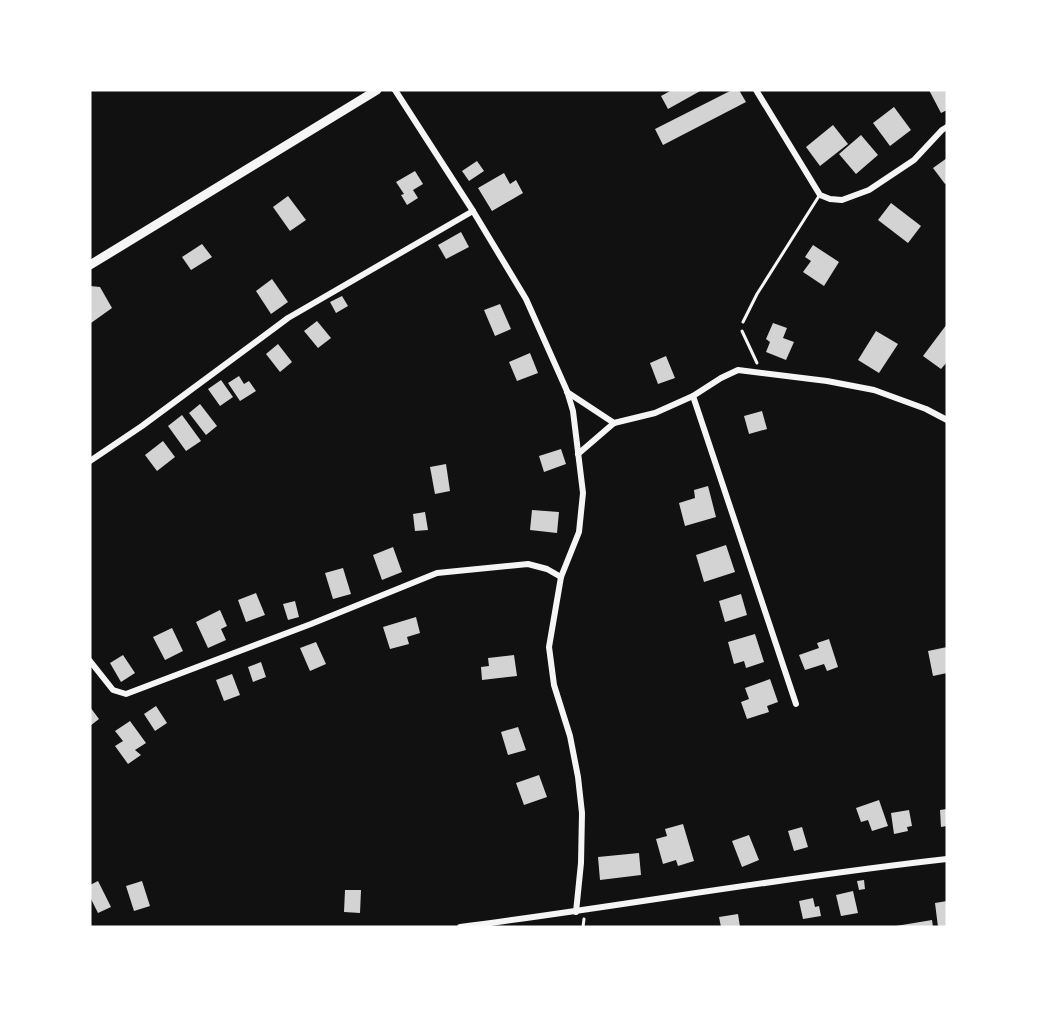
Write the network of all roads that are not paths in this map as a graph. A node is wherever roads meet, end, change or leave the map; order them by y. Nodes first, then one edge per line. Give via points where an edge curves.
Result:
1 (395, 90) edge
2 (756, 90) edge
3 (374, 91) edge
4 (947, 127) edge
5 (820, 195) junction
6 (473, 211) junction
7 (90, 266) edge
8 (743, 322) road end
9 (567, 392) junction
10 (693, 396) junction
11 (947, 420) edge
12 (614, 423) junction
13 (578, 454) junction
14 (90, 461) edge
15 (561, 577) junction
16 (90, 661) edge
17 (796, 704) dead end
18 (947, 860) edge
19 (576, 912) junction
20 (460, 927) edge

1 - 6 street
2 - 5 street
3 - 7 main road
4 - 5 street via 914,160 869,190 842,201
5 - 8 lane
6 - 9 street via 526,298
6 - 14 street via 288,318
9 - 12 street
9 - 13 street
10 - 11 street via 738,370 756,371 874,390
10 - 12 street via 655,413
10 - 17 street
12 - 13 street
13 - 15 street via 583,493 579,532
15 - 16 street via 528,564 437,573 126,694 113,690
15 - 19 street via 549,647 554,685 570,736 582,813
18 - 19 street via 864,868
19 - 20 street

